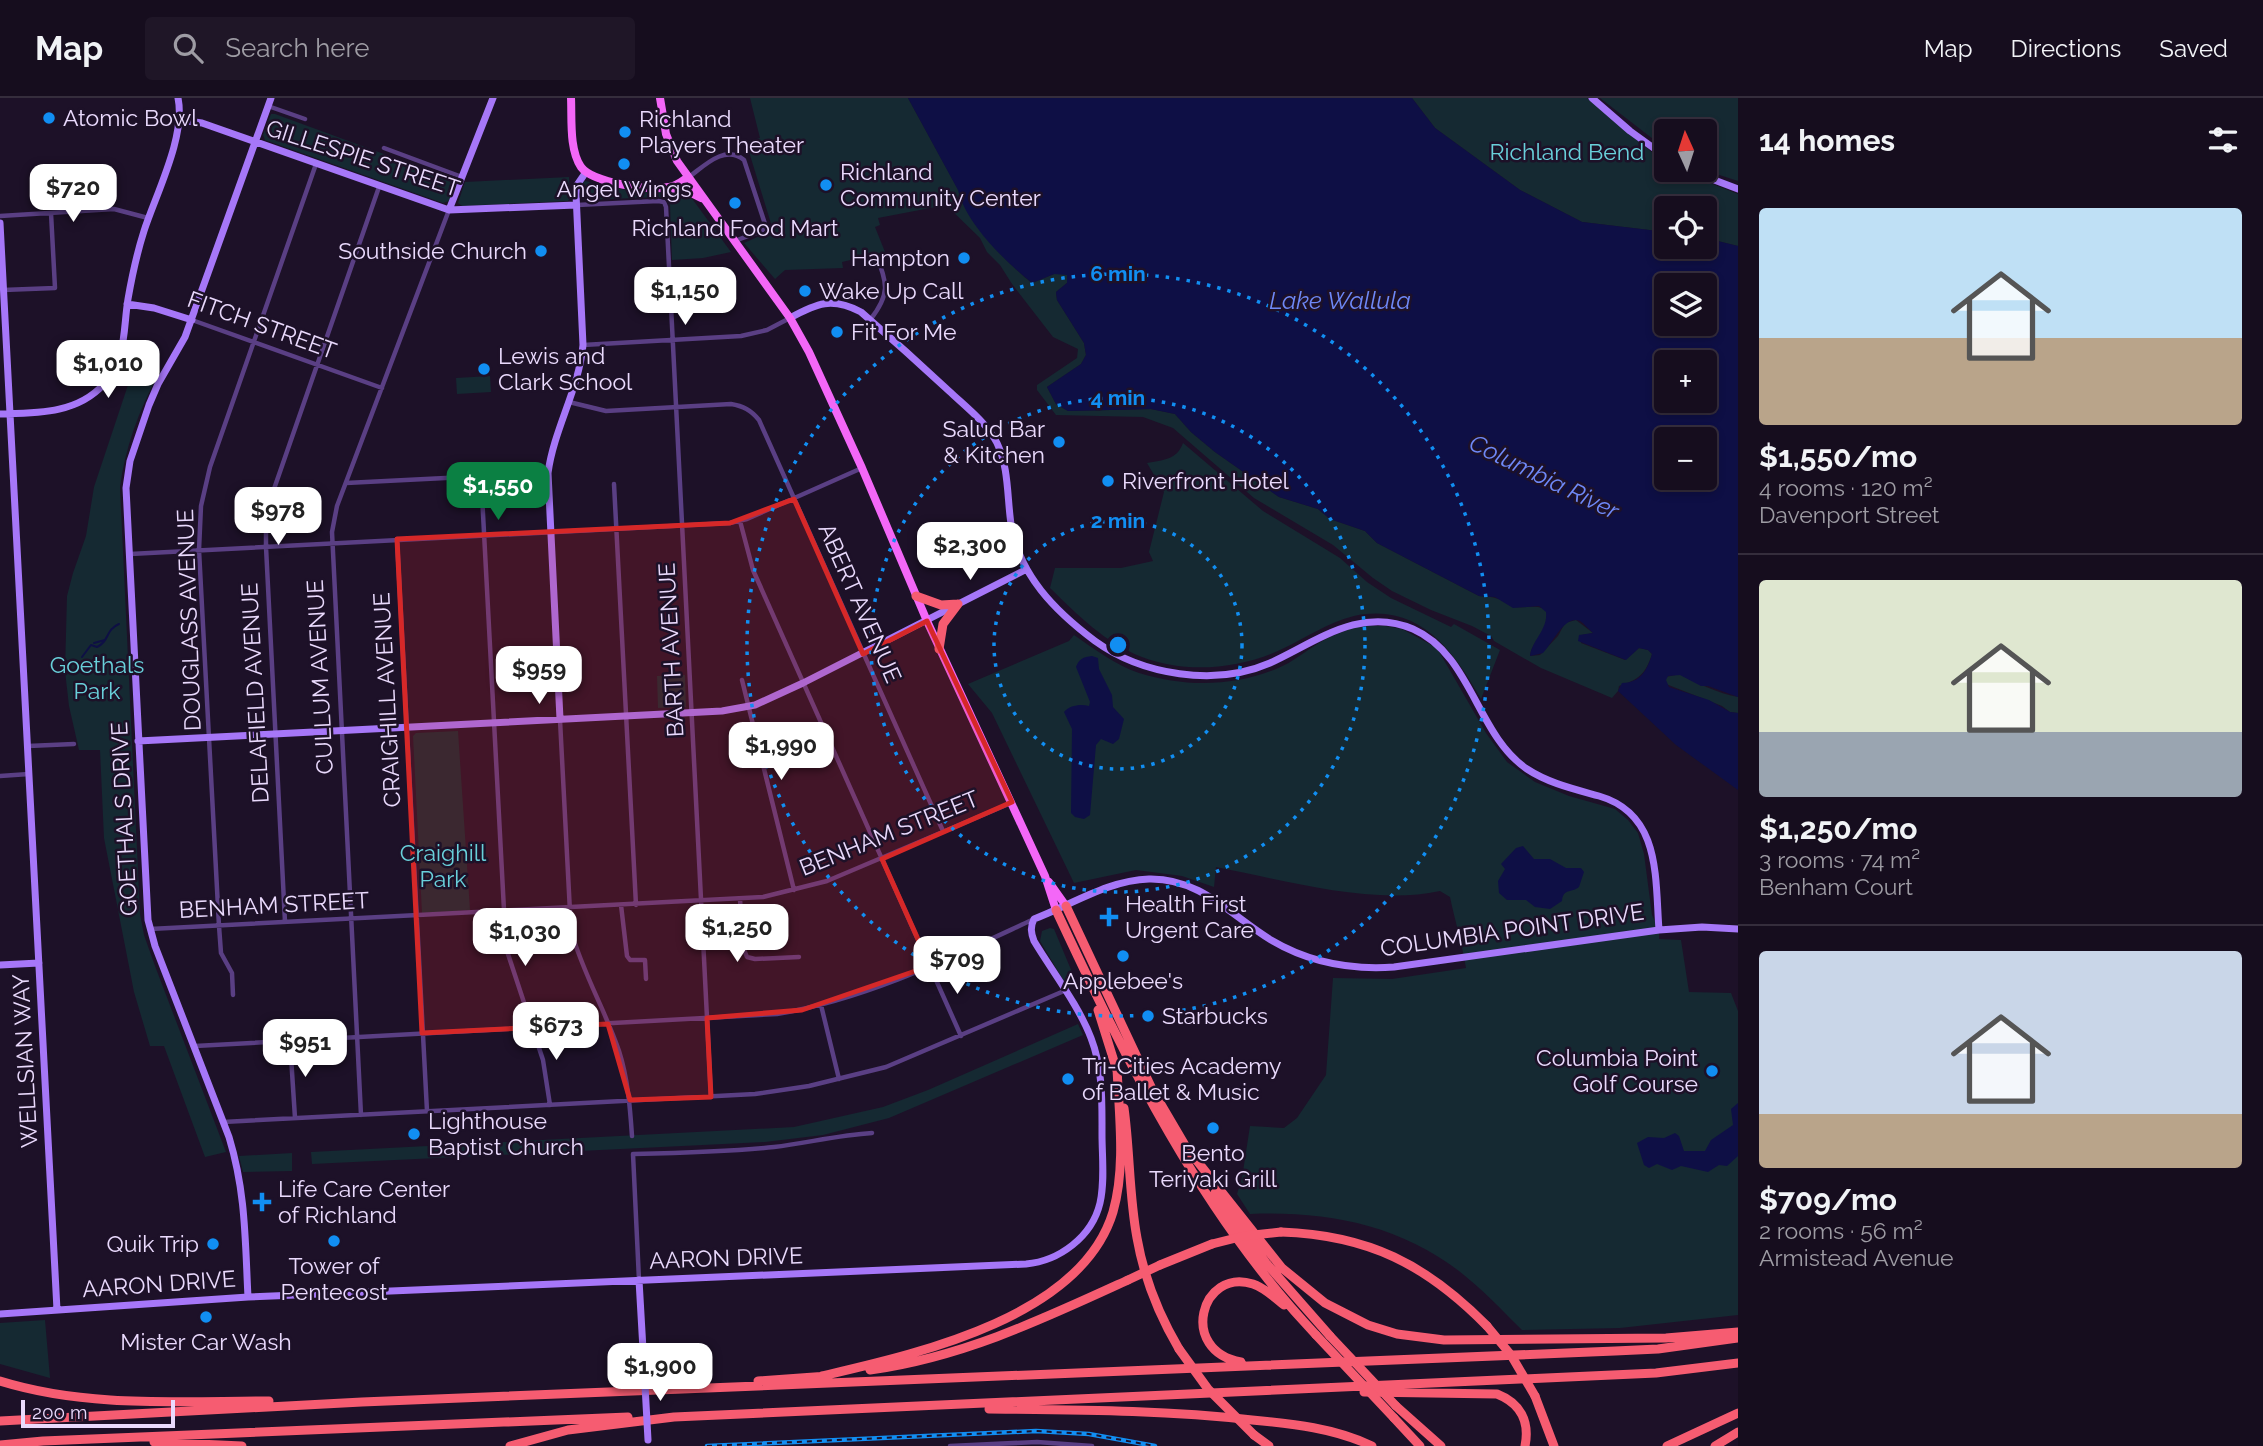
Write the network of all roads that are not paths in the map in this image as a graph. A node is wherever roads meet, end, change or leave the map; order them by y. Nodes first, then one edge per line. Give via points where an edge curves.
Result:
1 (178, 98) edge
2 (493, 98) edge
3 (571, 98) edge
4 (660, 98) edge
5 (1592, 98) edge
6 (270, 102) edge
7 (304, 119) dead end
8 (180, 120) junction
9 (255, 142) junction
10 (384, 148) dead end
11 (1654, 148) edge
12 (316, 164) junction
13 (586, 172) junction
14 (463, 177) junction
15 (688, 177) junction
16 (1717, 181) edge
17 (379, 187) junction
18 (668, 188) junction
19 (1738, 189) edge
20 (664, 202) joint
21 (706, 202) junction
22 (576, 205) junction
23 (449, 211) junction
24 (51, 213) junction
25 (0, 216) edge
26 (149, 218) junction
27 (0, 223) edge
28 (735, 242) junction
29 (876, 256) dead end
30 (3, 290) junction
31 (127, 304) junction
32 (790, 318) junction
33 (192, 320) junction
34 (870, 320) junction
35 (672, 340) junction
36 (253, 342) junction
37 (583, 345) junction
38 (316, 365) junction
39 (382, 388) junction
40 (569, 402) junction
41 (676, 408) junction
42 (0, 414) edge
43 (10, 414) junction
44 (862, 468) junction
45 (548, 473) junction
46 (481, 476) junction
47 (346, 483) junction
48 (614, 484) dead end
49 (794, 499) junction
50 (740, 521) junction
51 (682, 525) junction
52 (616, 528) junction
53 (551, 532) junction
54 (484, 535) junction
55 (397, 540) junction
56 (331, 543) junction
57 (266, 547) junction
58 (199, 550) junction
59 (129, 554) junction
60 (1025, 570) junction
61 (916, 596) junction
62 (958, 604) junction
63 (927, 621) junction
64 (939, 649) junction
65 (863, 653) junction
66 (742, 680) dead end
67 (803, 683) junction
68 (749, 706) junction
69 (691, 712) junction
70 (625, 716) junction
71 (560, 719) junction
72 (493, 723) junction
73 (406, 727) junction
74 (342, 730) junction
75 (275, 734) junction
76 (209, 737) junction
77 (138, 741) junction
78 (75, 744) dead end
79 (27, 746) junction
80 (29, 774) junction
81 (0, 776) edge
82 (1012, 802) junction
83 (943, 831) junction
84 (882, 859) junction
85 (794, 891) junction
86 (740, 900) junction
87 (701, 901) junction
88 (621, 905) junction
89 (636, 905) junction
90 (569, 908) junction
91 (1061, 908) junction
92 (503, 911) junction
93 (416, 916) junction
94 (350, 919) junction
95 (1034, 919) junction
96 (285, 922) junction
97 (219, 926) junction
98 (150, 929) junction
99 (1738, 929) edge
100 (1659, 930) junction
101 (799, 957) dead end
102 (39, 963) junction
103 (0, 965) edge
104 (930, 966) junction
105 (1088, 978) junction
106 (646, 979) dead end
107 (1064, 991) junction
108 (233, 995) dead end
109 (821, 1005) junction
110 (707, 1018) junction
111 (608, 1024) junction
112 (531, 1027) junction
113 (422, 1033) junction
114 (961, 1036) junction
115 (357, 1037) junction
116 (290, 1041) junction
117 (194, 1046) junction
118 (1116, 1068) junction
119 (839, 1079) junction
120 (711, 1097) junction
121 (630, 1100) junction
122 (550, 1105) junction
123 (426, 1111) junction
124 (361, 1115) junction
125 (295, 1118) junction
126 (223, 1122) junction
127 (872, 1133) dead end
128 (632, 1136) dead end
129 (1185, 1147) junction
130 (639, 1280) junction
131 (248, 1297) junction
132 (57, 1310) junction
133 (0, 1314) edge
134 (1738, 1332) edge
135 (1315, 1334) junction
136 (1738, 1338) edge
137 (1738, 1363) edge
138 (1285, 1364) junction
139 (822, 1376) junction
140 (0, 1381) edge
141 (1289, 1390) junction
142 (655, 1391) junction
143 (362, 1402) junction
144 (1396, 1406) junction
145 (907, 1407) junction
146 (1738, 1413) edge
147 (674, 1417) junction
148 (0, 1421) edge
149 (1738, 1432) edge
150 (111, 1439) junction
151 (648, 1443) edge
152 (0, 1445) edge
153 (242, 1446) edge
154 (510, 1446) edge
155 (950, 1446) edge
156 (1093, 1446) edge
157 (1269, 1446) edge
158 (1373, 1446) edge
159 (1420, 1446) edge
160 (1432, 1446) edge
161 (1441, 1446) edge
162 (1525, 1446) edge
163 (1554, 1446) edge
164 (1667, 1446) edge
165 (1716, 1446) edge

1 - 8 street
2 - 14 street, CULLUM AVENUE
3 - 13 main road via 574,150
4 - 15 main road via 668,140
5 - 11 street
6 - 7 street
6 - 9 street, GOETHALS DRIVE
8 - 9 street, GILLESPIE STREET
8 - 26 street
9 - 12 street, GILLESPIE STREET
9 - 33 street, GOETHALS DRIVE
10 - 14 street
12 - 17 street, GILLESPIE STREET
12 - 36 street, DOUGLASS AVENUE
13 - 18 main road via 608,181
13 - 22 street via 577,187
14 - 23 street, CULLUM AVENUE
15 - 18 main road
15 - 21 main road
15 - 28 street via 724,154 744,160 766,227
16 - 19 street
17 - 23 street, GILLESPIE STREET
17 - 38 street, DELAFIELD AVENUE
18 - 21 main road via 685,190
20 - 22 street, GILLESPIE STREET
20 - 35 street, BARTH AVENUE
21 - 28 main road
22 - 23 street, GILLESPIE STREET
22 - 37 street
23 - 39 street, CULLUM AVENUE
24 - 25 street
24 - 26 street via 114,209
24 - 30 street via 55,288
26 - 31 street
27 - 30 street, WELLSIAN WAY
28 - 32 main road
29 - 34 street via 886,290
30 - 43 street, WELLSIAN WAY
31 - 33 street, FITCH STREET
31 - 43 street via 119,360 98,391 63,409
32 - 34 street via 833,303 853,308
32 - 35 street via 750,334
32 - 44 main road
33 - 36 street, FITCH STREET
33 - 59 street, GOETHALS DRIVE via 158,384 130,461 126,488
34 - 60 street via 987,427 1006,469 1011,526
35 - 37 street
35 - 41 street, BARTH AVENUE
36 - 38 street, FITCH STREET
36 - 58 street, DOUGLASS AVENUE via 206,479
37 - 40 street
38 - 39 street, FITCH STREET
38 - 57 street, DELAFIELD AVENUE via 267,504
39 - 47 street, CULLUM AVENUE
40 - 41 street via 606,411
40 - 45 street
41 - 49 street, ABERT AVENUE via 745,407 759,420
41 - 51 street, BARTH AVENUE
42 - 43 street
43 - 79 street, WELLSIAN WAY
44 - 49 street
44 - 61 main road
45 - 46 street
45 - 53 street
46 - 47 street
46 - 54 street
47 - 56 street, CULLUM AVENUE
48 - 52 street
49 - 50 street
49 - 65 street, ABERT AVENUE
50 - 51 street
50 - 67 street via 753,570
51 - 52 street
51 - 69 street, BARTH AVENUE
52 - 53 street
52 - 70 street
53 - 54 street
53 - 71 street
54 - 55 street
54 - 72 street
55 - 56 street
55 - 73 street, CRAIGHILL AVENUE
56 - 57 street
56 - 74 street, CULLUM AVENUE
57 - 58 street
57 - 75 street, DELAFIELD AVENUE
58 - 59 street
58 - 76 street, DOUGLASS AVENUE
59 - 77 street, GOETHALS DRIVE
60 - 62 street
60 - 100 street via 1050,602 1105,648 1172,672 1206,675 1255,668 1360,622 1396,623 1425,635 1452,660 1494,734 1523,765 1555,783 1608,798 1634,816 1651,849
61 - 62 highway via 941,605
61 - 63 main road
62 - 63 street
62 - 64 highway via 943,624
63 - 64 main road
63 - 65 street
64 - 82 main road
65 - 67 street
65 - 83 street, ABERT AVENUE
66 - 68 street
67 - 68 street
67 - 84 street
68 - 69 street
68 - 85 street
69 - 70 street
69 - 87 street, BARTH AVENUE
70 - 71 street
70 - 89 street
71 - 72 street
71 - 90 street
72 - 73 street
72 - 92 street
73 - 74 street
73 - 93 street, CRAIGHILL AVENUE
74 - 75 street
74 - 94 street, CULLUM AVENUE
75 - 76 street
75 - 96 street, DELAFIELD AVENUE
76 - 77 street
76 - 97 street, DOUGLASS AVENUE
77 - 98 street, GOETHALS DRIVE
78 - 79 street
79 - 80 street, WELLSIAN WAY
80 - 81 street
80 - 102 street, WELLSIAN WAY
82 - 83 street, BENHAM STREET
82 - 91 main road
83 - 84 street, BENHAM STREET
84 - 85 street, BENHAM STREET
84 - 104 street
85 - 86 street, BENHAM STREET
86 - 87 street, BENHAM STREET
86 - 101 street via 747,957
87 - 89 street, BENHAM STREET
87 - 110 street, BARTH AVENUE
88 - 89 street, BENHAM STREET
88 - 90 street, BENHAM STREET
88 - 106 street via 627,956 645,960
90 - 92 street, BENHAM STREET
90 - 111 street via 578,953
91 - 95 street
91 - 100 street, COLUMBIA POINT DRIVE via 1134,881 1182,883 1294,951 1369,968
91 - 105 highway
91 - 129 highway
92 - 93 street, BENHAM STREET
92 - 112 street via 510,965
93 - 94 street, BENHAM STREET
93 - 113 street, CRAIGHILL AVENUE
94 - 96 street, BENHAM STREET
94 - 115 street, CULLUM AVENUE
95 - 104 street
95 - 107 street, AARON DRIVE via 1031,933
96 - 97 street, BENHAM STREET
97 - 98 street, BENHAM STREET
97 - 108 street, DOUGLASS AVENUE
98 - 117 street, GOETHALS DRIVE
99 - 100 street, COLUMBIA POINT DRIVE
102 - 103 street
102 - 132 street, WELLSIAN WAY
104 - 109 street
104 - 114 street
105 - 118 highway
105 - 135 highway via 1143,1091 1196,1180
107 - 114 street
107 - 130 street, AARON DRIVE via 1086,1026 1101,1077 1103,1167 1100,1202 1090,1227 1068,1249 1026,1264
109 - 110 street via 777,1014
109 - 119 street
110 - 111 street
110 - 120 street, BARTH AVENUE
111 - 112 street
111 - 121 street
112 - 113 street
112 - 122 street via 543,1060
113 - 115 street
113 - 123 street, CRAIGHILL AVENUE
114 - 119 street via 886,1067
115 - 116 street
115 - 124 street, CULLUM AVENUE
116 - 117 street
116 - 125 street
117 - 126 street, GOETHALS DRIVE
118 - 139 highway via 1118,1188 1107,1227 1087,1261 1053,1290 975,1332 913,1354
118 - 157 highway, bridge via 1137,1240 1160,1315 1217,1400
119 - 120 street
120 - 121 street
121 - 122 street
121 - 128 street
122 - 123 street
123 - 124 street
124 - 125 street
125 - 126 street
126 - 131 street, GOETHALS DRIVE via 243,1194
127 - 130 street via 770,1147 633,1154
129 - 134 highway via 1290,1275 1325,1303 1368,1325 1444,1340
129 - 144 highway, bridge via 1266,1263
130 - 131 street, AARON DRIVE
130 - 151 street, bridge
131 - 132 street, AARON DRIVE
132 - 133 street, AARON DRIVE
135 - 138 highway via 1255,1284 1228,1284 1212,1295 1202,1326 1215,1352 1232,1361
135 - 159 highway, bridge
136 - 138 highway via 1658,1349
137 - 141 highway via 1656,1373
138 - 142 highway
139 - 142 highway
139 - 163 highway, bridge via 902,1365 991,1341 1212,1244 1281,1232 1315,1233 1392,1255 1440,1283 1487,1326 1511,1356 1535,1396
140 - 143 highway via 84,1399
141 - 145 highway
141 - 162 highway via 1497,1394 1523,1415
142 - 143 highway
143 - 148 highway
144 - 160 highway
144 - 161 highway
145 - 147 highway
145 - 158 highway via 1204,1415 1321,1429
146 - 164 highway
147 - 150 highway
147 - 154 highway via 568,1430
149 - 165 highway
150 - 152 highway
150 - 153 highway
155 - 156 street via 1037,1442

